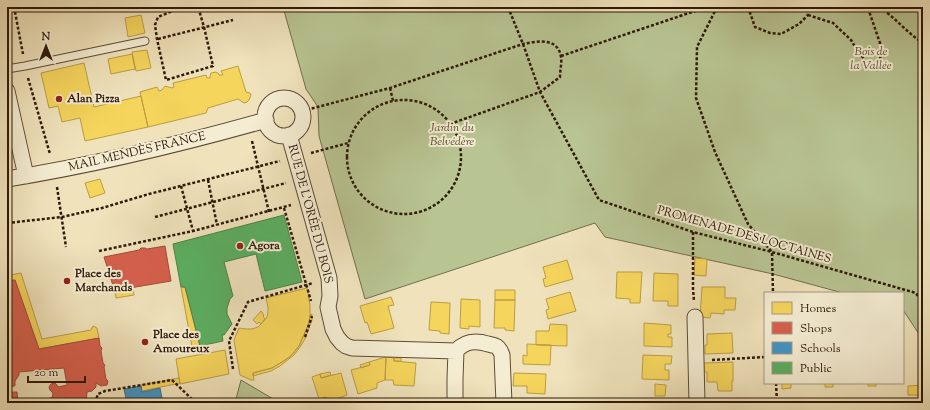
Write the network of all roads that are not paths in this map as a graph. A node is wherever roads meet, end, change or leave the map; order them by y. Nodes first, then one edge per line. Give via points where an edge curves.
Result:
1 (145, 41) road end
2 (7, 69) edge
3 (7, 91) edge
4 (266, 120) junction
5 (289, 135) junction
6 (26, 176) junction
7 (7, 179) edge
8 (696, 317) road end
9 (456, 351) junction
10 (455, 403) edge
11 (504, 403) edge
12 (697, 403) edge

1 - 2 lane
3 - 6 street
4 - 5 street via 274,132
4 - 5 street via 265,115 271,103 279,98 293,100 300,107 303,118 299,128
4 - 6 street, MAIL MENDÈS FRANCE via 140,153
5 - 9 street, RUE DE L'ORÉE DU BOIS via 329,278 330,315 342,344 352,348
6 - 7 street, MAIL MENDÈS FRANCE
8 - 12 street
9 - 10 street
9 - 11 street, RUE DE L'ORÉE DU BOIS via 467,343 474,342 484,342 499,349 502,355

